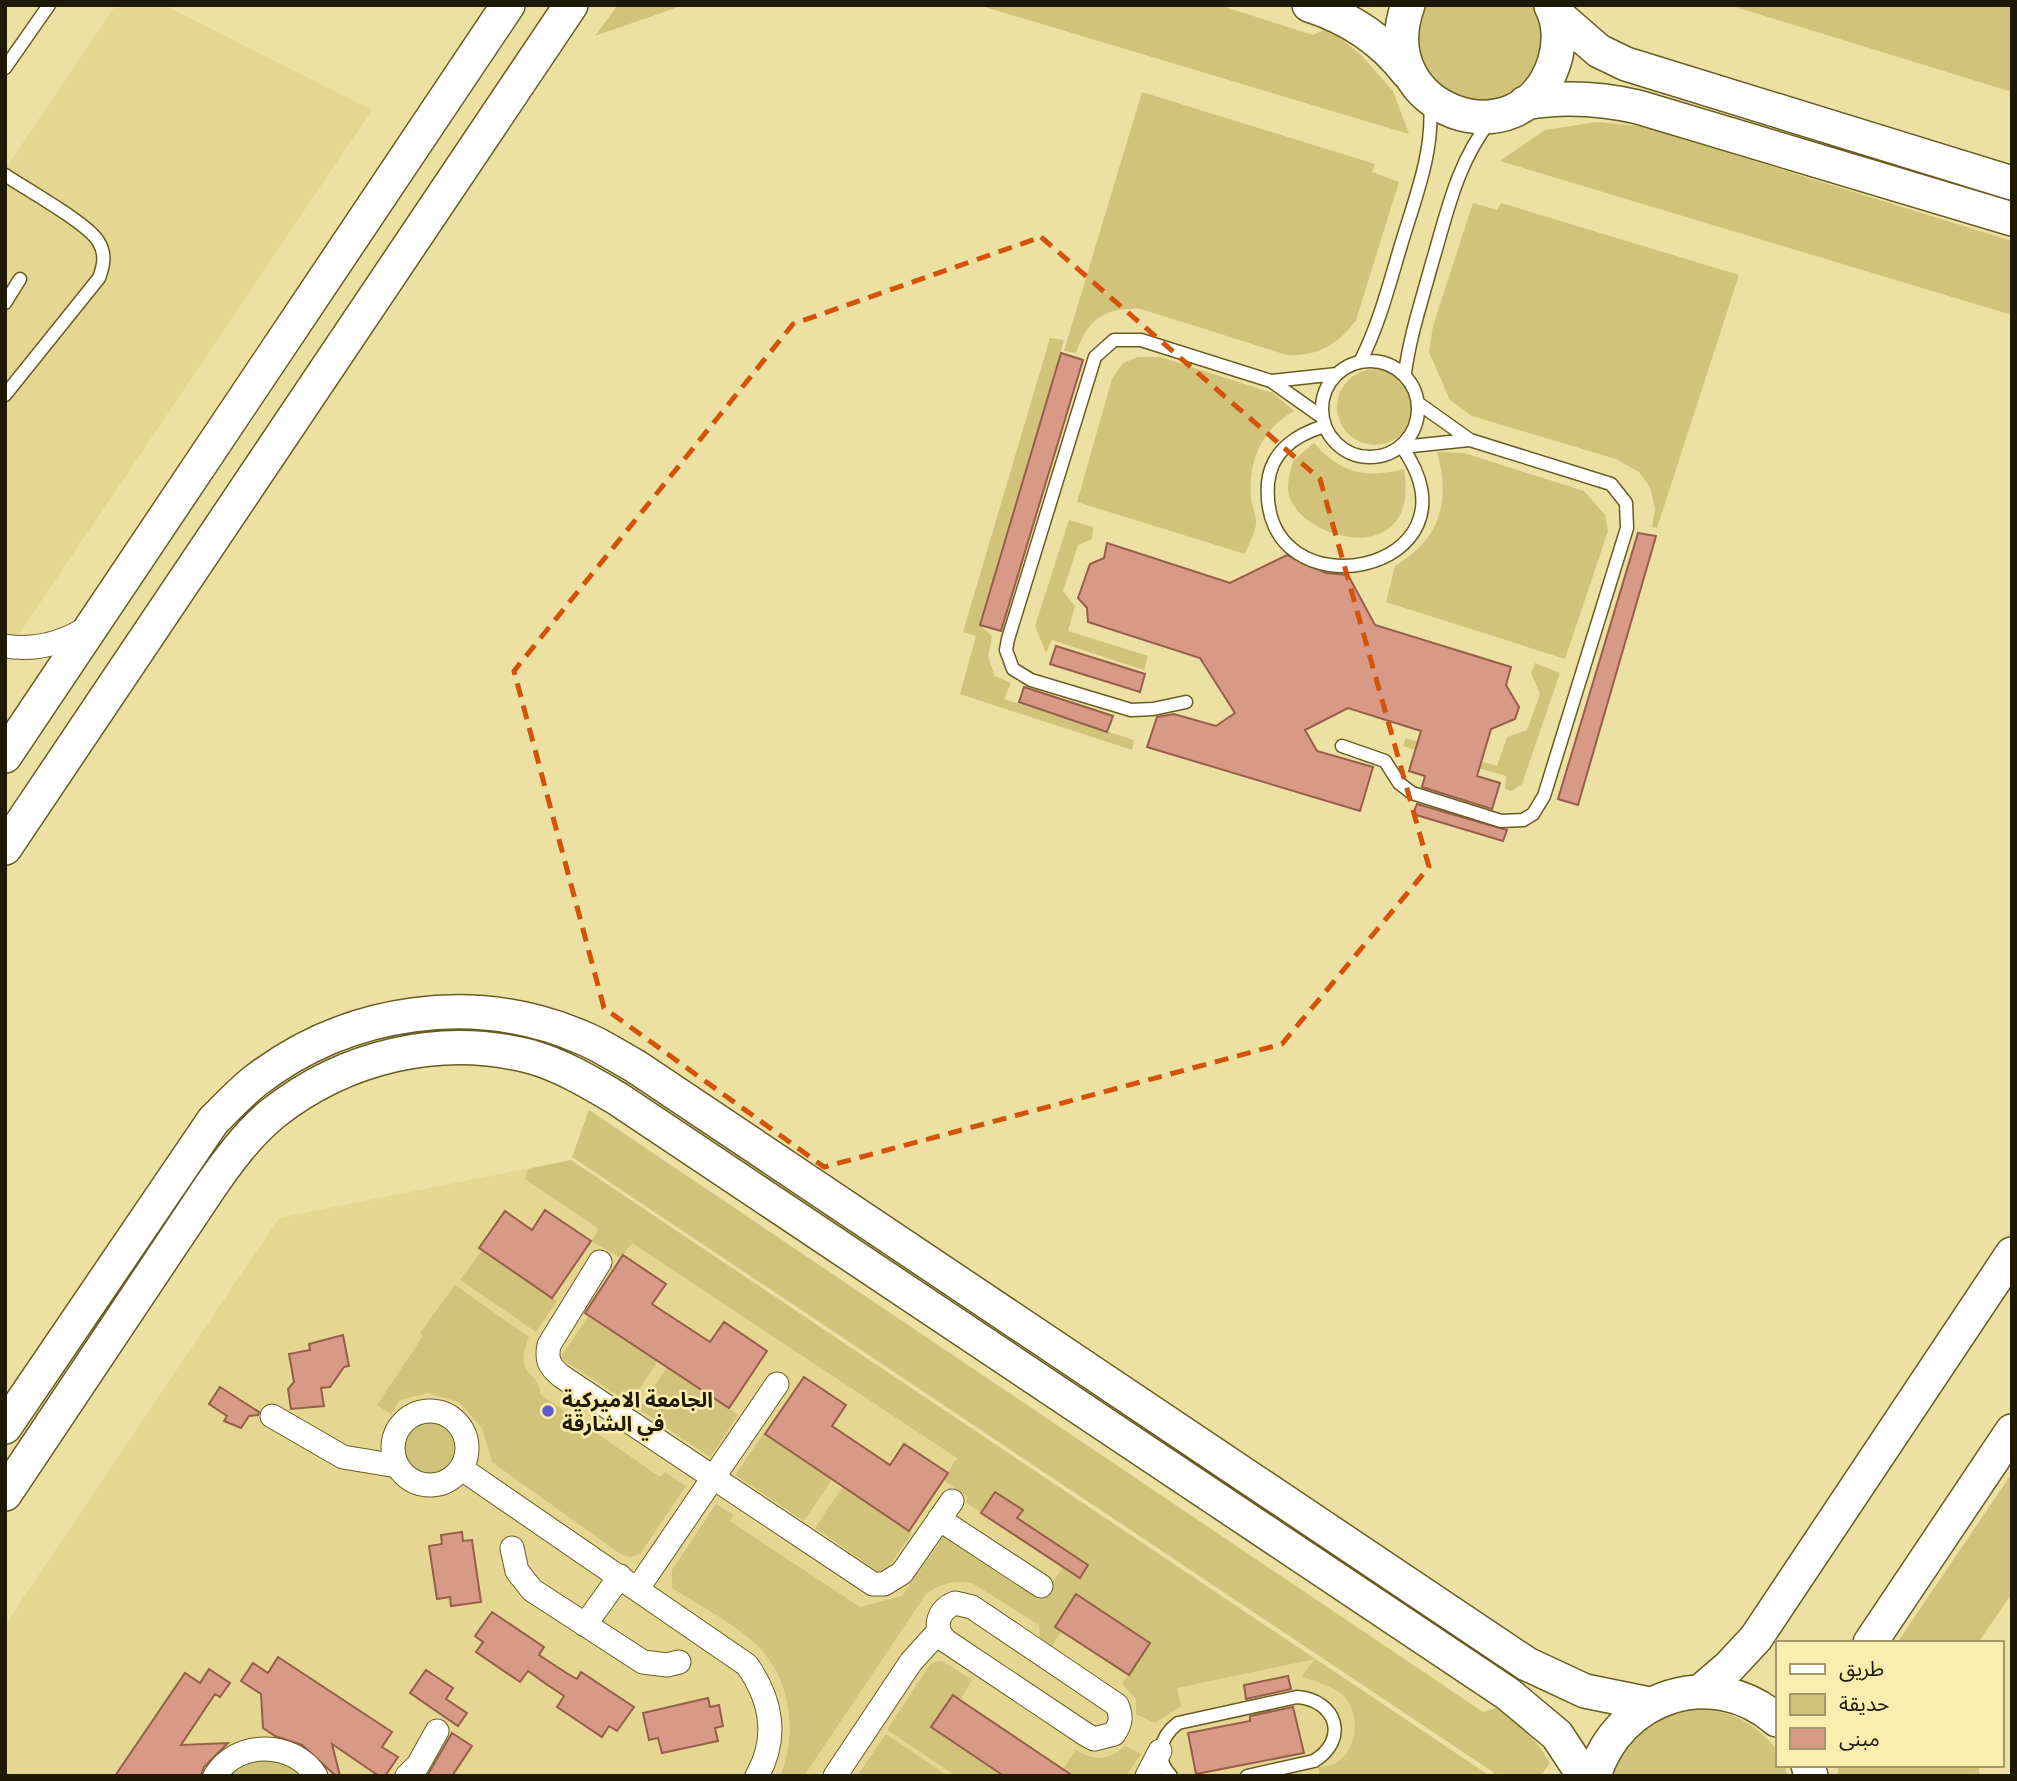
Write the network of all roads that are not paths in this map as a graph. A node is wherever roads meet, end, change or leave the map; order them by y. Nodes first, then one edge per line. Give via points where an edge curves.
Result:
1 (49, 5) edge
2 (508, 5) edge
3 (571, 5) edge
4 (1309, 5) edge
5 (1408, 5) edge
6 (1553, 9) edge
7 (5, 68) edge
8 (1409, 74) junction
9 (1430, 99) junction
10 (1525, 103) junction
11 (1494, 117) junction
12 (5, 175) edge
13 (2010, 181) edge
14 (2012, 219) edge
15 (20, 279) dead end
16 (5, 303) edge
17 (1360, 362) junction
18 (1405, 373) junction
19 (1337, 374) junction
20 (1271, 381) junction
21 (5, 395) edge
22 (1418, 403) junction
23 (1323, 421) junction
24 (1470, 439) junction
25 (1402, 447) junction
26 (93, 624) junction
27 (5, 646) edge
28 (1186, 702) dead end
29 (1342, 746) dead end
30 (5, 756) edge
31 (5, 848) edge
32 (2012, 1254) edge
33 (600, 1262) dead end
34 (777, 1384) dead end
35 (272, 1416) dead end
36 (5, 1427) edge
37 (2012, 1431) edge
38 (397, 1466) junction
39 (461, 1469) junction
40 (713, 1478) junction
41 (5, 1494) edge
42 (512, 1548) dead end
43 (629, 1582) junction
44 (1041, 1586) dead end
45 (584, 1625) junction
46 (939, 1631) junction
47 (1871, 1641) edge
48 (679, 1662) dead end
49 (1701, 1691) junction
50 (1649, 1704) junction
51 (1776, 1719) edge
52 (437, 1731) dead end
53 (1160, 1751) junction
54 (215, 1776) edge
55 (316, 1776) edge
56 (407, 1776) edge
57 (757, 1776) edge
58 (835, 1776) edge
59 (1147, 1776) edge
60 (1171, 1776) edge
61 (1247, 1776) edge
62 (1584, 1776) edge
63 (1594, 1776) edge

1 - 7 lane
2 - 26 street
3 - 31 street
4 - 8 street via 1370,34 1392,51
5 - 8 street via 1401,29
6 - 10 street via 1558,54 1546,81
6 - 13 street via 1600,51 1626,64
8 - 9 street
9 - 11 street via 1465,116
9 - 17 lane via 1423,174 1380,315
10 - 11 street
10 - 14 street via 1583,98 1638,107
11 - 18 lane via 1470,149 1455,185 1414,325
12 - 21 lane via 89,231 100,244 104,261 99,278
15 - 16 lane
17 - 18 lane via 1386,364
17 - 19 lane
18 - 22 lane
19 - 20 lane
19 - 23 lane via 1324,396
20 - 23 lane
20 - 28 lane via 1141,340 1115,340 1103,347 1095,357 1008,639 1006,650 1013,669 1031,680 1131,710
22 - 24 lane
22 - 25 lane via 1417,422
23 - 25 lane via 1331,438 1351,454 1377,457
23 - 25 lane via 1289,443 1276,458 1267,497 1280,536 1313,561 1334,567 1377,562 1397,550 1412,533 1422,488
24 - 25 lane
24 - 29 lane via 1600,479 1611,484 1626,503 1626,528 1540,806 1523,820 1501,821 1412,793 1385,761
26 - 27 street via 56,643
26 - 30 street
32 - 49 street via 1756,1638
33 - 40 street via 554,1333 547,1356 551,1368
34 - 40 street
35 - 38 street via 343,1457
36 - 50 street via 212,1121 254,1081 303,1049 356,1026 413,1014 471,1011 529,1019 584,1038 635,1066 1527,1664 1586,1691
37 - 47 street
38 - 39 street via 412,1481 434,1486
38 - 39 street via 392,1446 399,1427 420,1412 433,1411 456,1421 464,1432 468,1444
39 - 43 street
40 - 43 street
40 - 44 street via 873,1584 884,1584 902,1573 945,1510
41 - 62 street via 216,1178 270,1116 307,1088 361,1064 441,1048 488,1048 534,1058 578,1075 618,1099 1508,1694 1556,1735
42 - 45 street via 523,1581
43 - 45 street
43 - 57 street via 730,1651 759,1682 771,1723 770,1744
45 - 48 street via 643,1662
46 - 46 street via 946,1641 1094,1739 1114,1734 1120,1725 1117,1705 1109,1698 972,1607 964,1603 946,1607
46 - 58 street via 911,1662
49 - 50 street
49 - 51 street via 1741,1698
50 - 63 street via 1610,1739
52 - 56 street
53 - 59 street
53 - 60 lane
53 - 61 lane via 1168,1731 1190,1719 1297,1697 1324,1705 1335,1731 1323,1756
54 - 55 street via 231,1759 265,1748 298,1758

